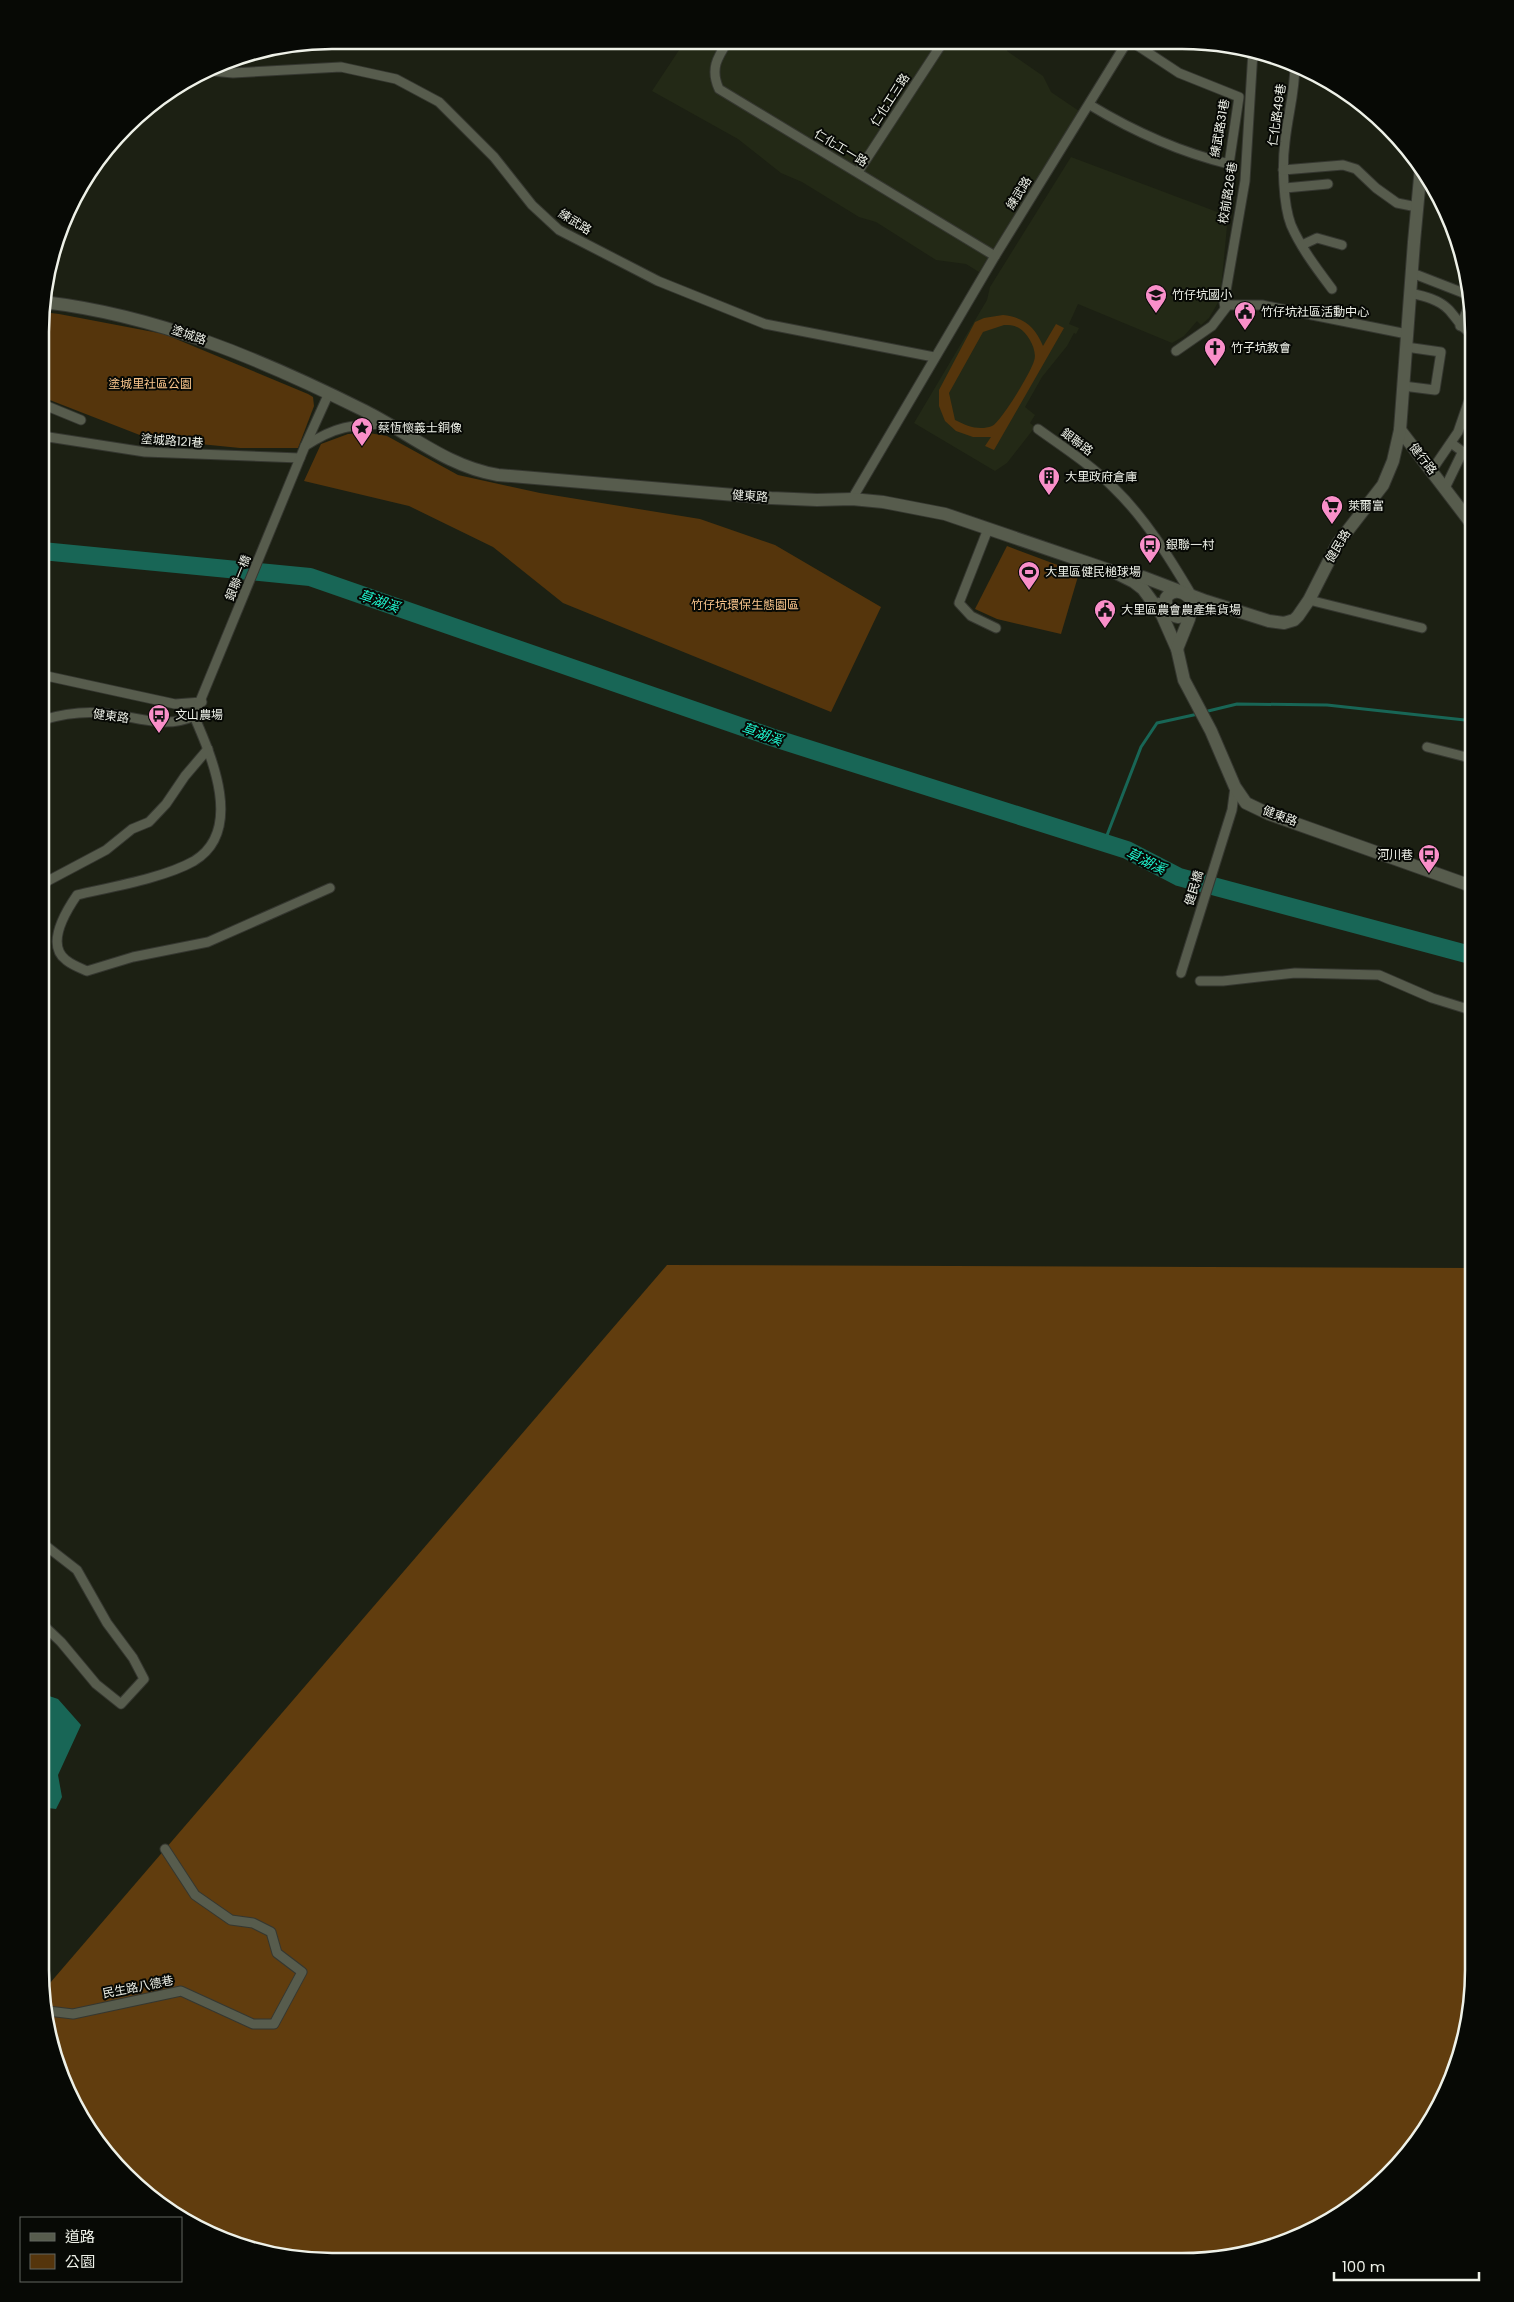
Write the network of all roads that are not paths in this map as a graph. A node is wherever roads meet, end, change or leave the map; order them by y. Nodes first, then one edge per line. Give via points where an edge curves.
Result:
1 (723, 49) edge
2 (938, 49) edge
3 (1123, 49) edge
4 (1143, 49) edge
5 (1253, 57) edge
6 (220, 72) edge
7 (1295, 72) edge
8 (1090, 104) junction
9 (1283, 170) junction
10 (858, 172) junction
11 (1420, 178) edge
12 (1328, 184) dead end
13 (1285, 188) junction
14 (1417, 207) junction
15 (1302, 245) junction
16 (1342, 245) dead end
17 (995, 256) junction
18 (1412, 274) junction
19 (1332, 289) dead end
20 (1410, 293) junction
21 (1463, 293) edge
22 (50, 303) edge
23 (1225, 308) junction
24 (1465, 315) edge
25 (1460, 326) junction
26 (1465, 329) edge
27 (1407, 334) junction
28 (1406, 347) junction
29 (1176, 351) dead end
30 (934, 357) junction
31 (1402, 386) junction
32 (329, 393) junction
33 (49, 407) edge
34 (1465, 412) edge
35 (81, 420) dead end
36 (390, 424) junction
37 (1038, 428) dead end
38 (1400, 430) junction
39 (49, 437) edge
40 (1451, 443) junction
41 (304, 446) junction
42 (1462, 453) junction
43 (1465, 455) edge
44 (299, 461) junction
45 (1432, 470) junction
46 (1445, 488) junction
47 (852, 499) junction
48 (1465, 515) edge
49 (988, 529) junction
50 (1112, 571) junction
51 (1186, 593) junction
52 (1149, 596) junction
53 (1309, 600) junction
54 (1219, 605) junction
55 (1166, 610) junction
56 (1190, 613) junction
57 (996, 628) dead end
58 (1422, 628) dead end
59 (1177, 649) junction
60 (49, 677) edge
61 (202, 702) junction
62 (194, 716) junction
63 (49, 718) edge
64 (1427, 747) dead end
65 (208, 749) junction
66 (1465, 757) edge
67 (1235, 787) junction
68 (49, 880) edge
69 (1465, 884) edge
70 (330, 888) dead end
71 (1181, 973) dead end
72 (1200, 981) dead end
73 (1465, 1008) edge
74 (49, 1548) edge
75 (49, 1631) edge
76 (165, 1849) dead end
77 (52, 2011) edge

1 - 10 street, 仁化工一路 via 714,68 719,89
2 - 10 street, 仁化工三路
3 - 8 street, 練武路
4 - 8 street, 練武路31巷 via 1179,73 1239,97 1229,164 1194,156 1121,123
5 - 23 street, 校前路26巷 via 1245,182
6 - 30 street, 練武路 via 341,66 396,79 439,102 494,157 532,205 559,230 658,281 765,324
7 - 9 street, 仁化路49巷
8 - 17 street, 練武路
9 - 13 street, 仁化路49巷
9 - 14 street via 1343,165 1356,169 1397,204
10 - 17 street, 仁化工一路
11 - 14 street, 健民路
12 - 13 street
13 - 15 street, 仁化路49巷 via 1290,224
14 - 18 street, 健民路
15 - 16 street via 1317,238
15 - 19 street, 仁化路49巷
17 - 30 street, 練武路
18 - 20 street, 健民路
18 - 21 street
20 - 25 street via 1430,298 1447,308
20 - 27 street, 健民路
22 - 32 street, 塗城路 via 170,328 261,362
23 - 27 street via 1228,304 1262,305
23 - 29 street via 1212,326
24 - 25 street
25 - 26 street
27 - 28 street, 健民路
28 - 31 street, 健民路
28 - 31 street via 1441,352 1435,390
30 - 47 street, 練武路
31 - 38 street, 健民路
32 - 36 street, 健東路
32 - 41 street
33 - 35 street
34 - 40 street
36 - 41 street via 340,428
36 - 47 street, 健東路 via 462,466 484,472 771,498
37 - 51 street, 銀聯路 via 1107,481 1128,502 1165,552
38 - 45 street, 健行路
38 - 53 street, 健民路 via 1388,476 1338,543
39 - 44 street, 塗城路121巷 via 145,452
40 - 42 street
40 - 45 street
41 - 44 street
42 - 43 street
42 - 46 street, 健行路
44 - 61 street, 銀聯一橋
45 - 46 street, 健行路
46 - 48 street, 健行路
47 - 49 street, 健東路 via 928,510
49 - 50 street, 健東路
49 - 57 street via 959,603 971,616
50 - 51 street, 健東路 via 1144,577
50 - 52 street, 健東路 via 1134,582
51 - 54 street, 健民路
51 - 55 street via 1169,594
51 - 56 street via 1192,601
52 - 55 street, 健東路
52 - 59 street, 健東路 via 1162,615
53 - 54 street, 健民路 via 1294,620 1284,623
53 - 58 street
54 - 56 street
55 - 56 street via 1178,617
56 - 59 street
59 - 67 street, 健東路 via 1184,680 1206,720
60 - 61 street via 175,704
61 - 62 street
62 - 63 street, 健東路 via 183,721 155,722 104,713 62,714
62 - 65 street
64 - 66 street
65 - 68 street via 148,822 132,829 106,850
65 - 70 street via 221,800 219,830 209,848 179,868 77,895 58,932 57,944 64,959 87,971 133,957 208,942
67 - 69 street, 健東路 via 1246,803 1268,814
67 - 71 street, 健民橋 via 1232,810
72 - 73 street via 1295,973 1379,975
74 - 75 street via 77,1570 144,1679 120,1704 96,1684
76 - 77 street, 民生路八德巷 via 195,1895 230,1920 252,1923 271,1932 277,1953 302,1972 274,2024 253,2024 180,1991 72,2014

